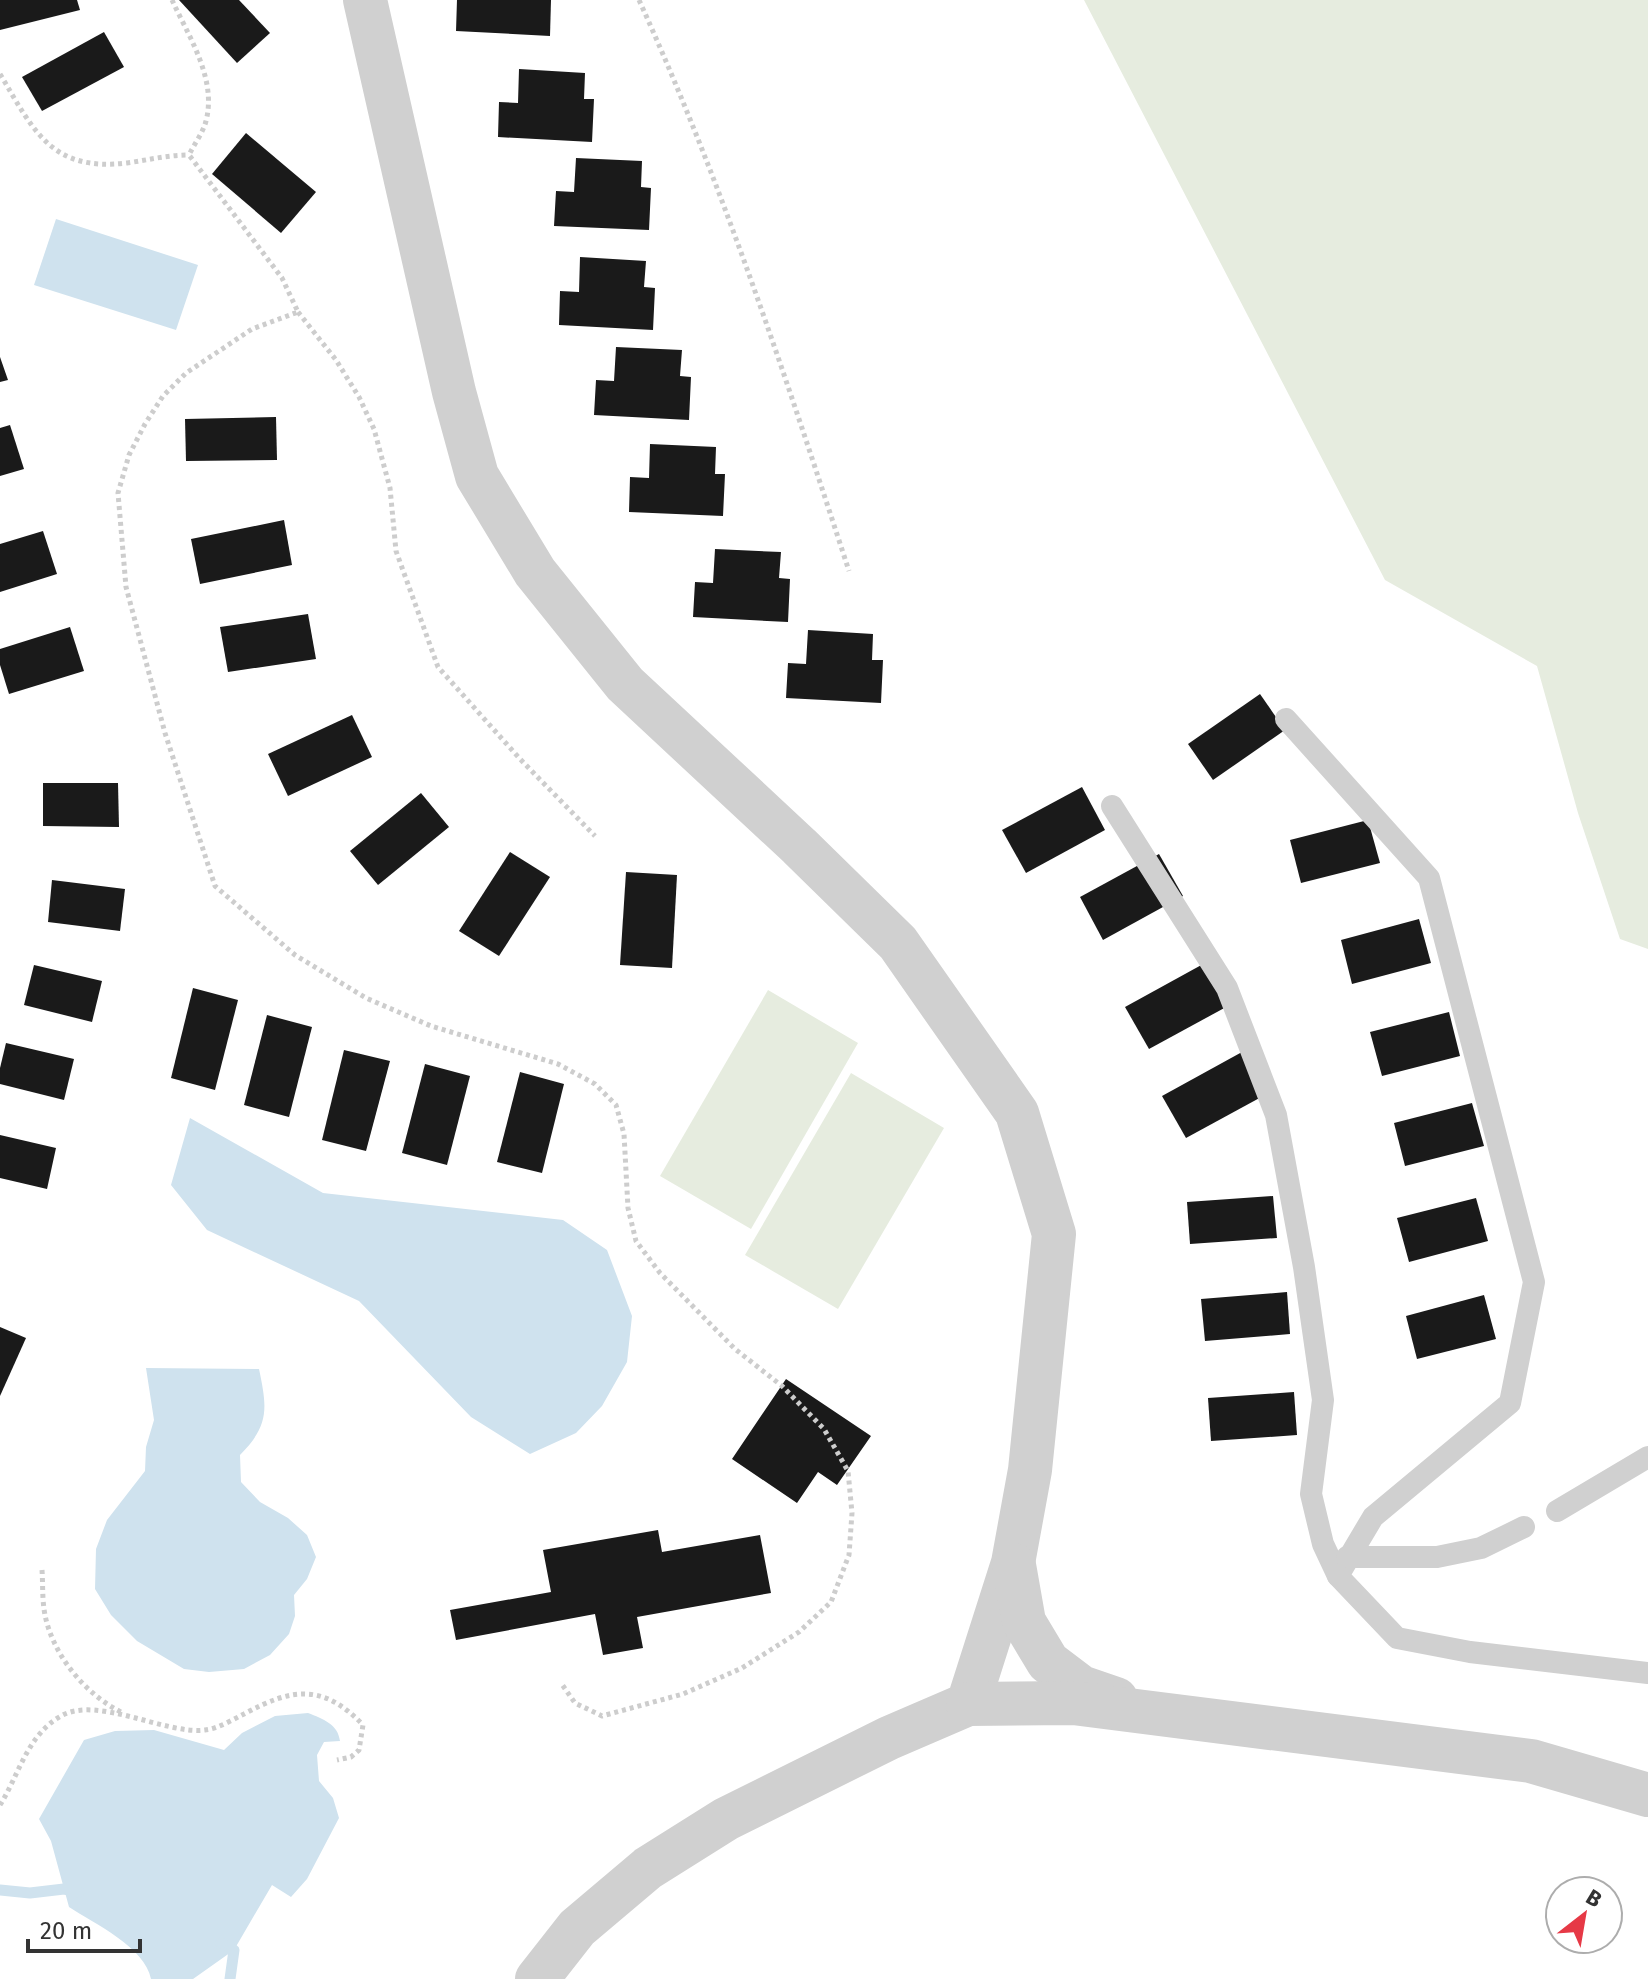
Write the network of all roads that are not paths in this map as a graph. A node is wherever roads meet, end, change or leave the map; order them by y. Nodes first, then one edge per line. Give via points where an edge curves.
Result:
1 (365, 0) edge
2 (1286, 719) dead end
3 (1112, 806) dead end
4 (1648, 1457) edge
5 (1557, 1511) dead end
6 (1524, 1527) dead end
7 (1013, 1563) junction
8 (1343, 1566) junction
9 (1648, 1673) edge
10 (968, 1704) junction
11 (1169, 1716) junction
12 (1648, 1795) edge
13 (537, 1979) edge

1 - 7 street via 477,476 535,572 625,684 898,943 1017,1113 1054,1234 1030,1470
2 - 8 lane via 1429,878 1534,1282 1510,1403 1373,1517
3 - 8 lane via 1227,988 1276,1115 1323,1400 1311,1494 1323,1544
4 - 5 lane
6 - 8 lane via 1481,1548
7 - 10 street
7 - 11 street via 1024,1622 1048,1662 1081,1687
8 - 9 lane via 1397,1638
10 - 11 street via 1073,1703
10 - 13 street via 726,1819 661,1860 577,1928
11 - 12 street via 1531,1761

